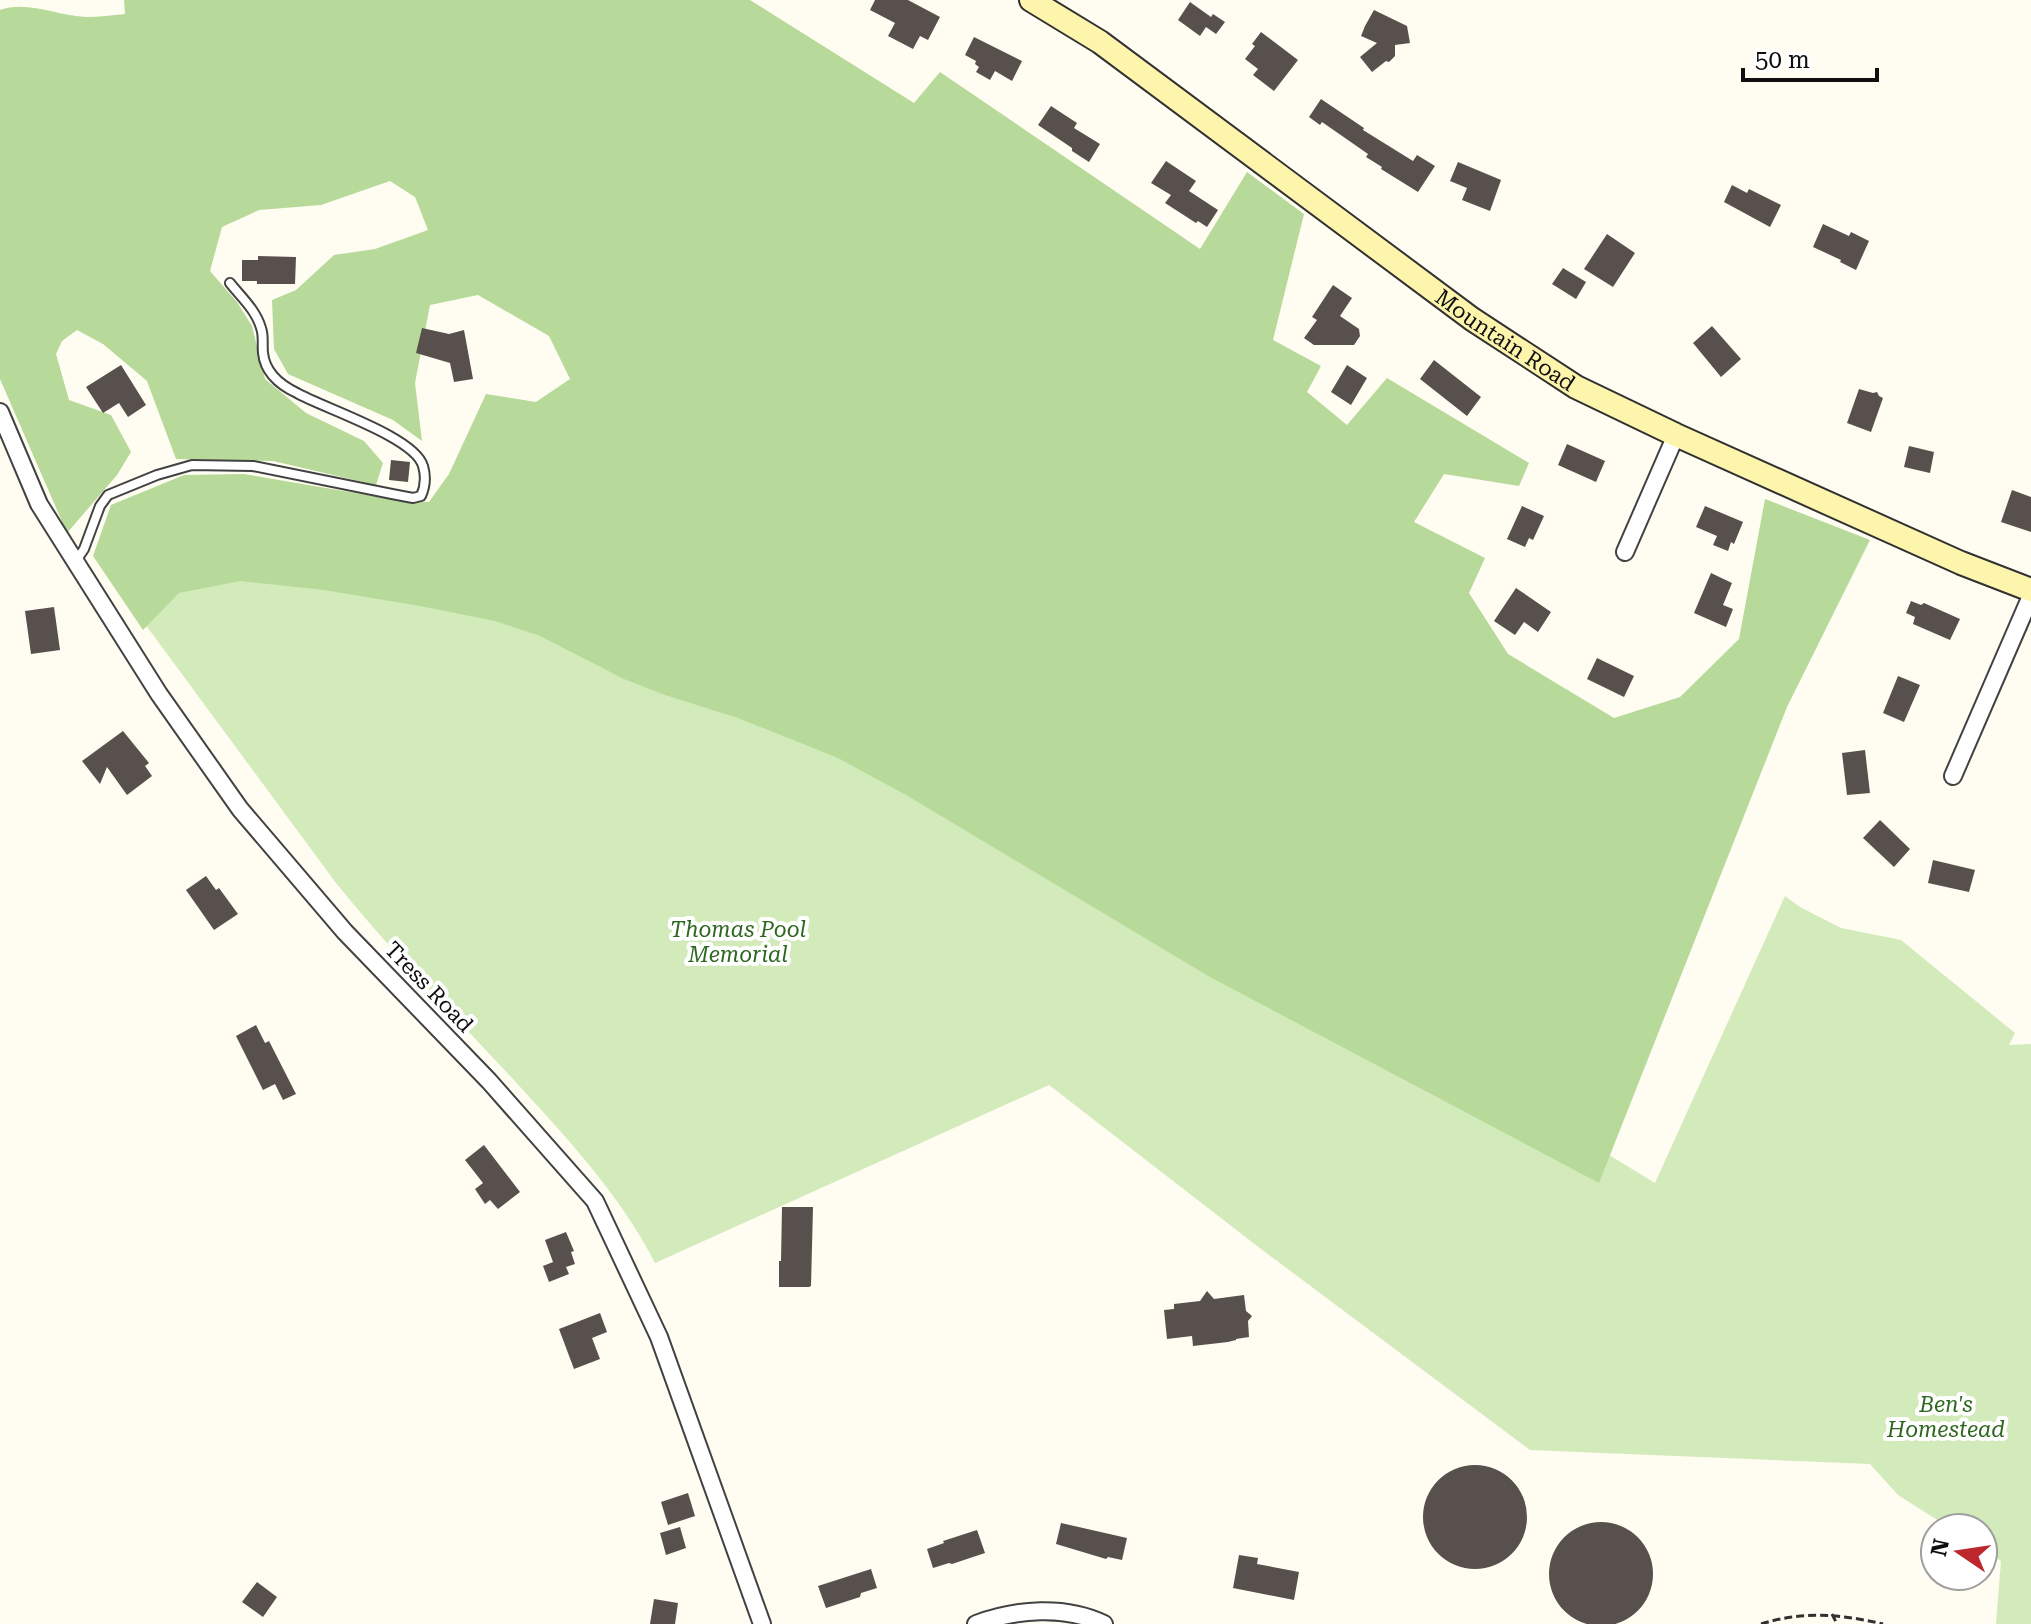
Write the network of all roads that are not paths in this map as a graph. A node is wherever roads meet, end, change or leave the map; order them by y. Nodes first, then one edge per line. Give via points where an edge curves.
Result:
1 (1031, 0) edge
2 (230, 283) dead end
3 (0, 412) edge
4 (1676, 435) junction
5 (1625, 552) dead end
6 (76, 562) junction
7 (2031, 593) edge
8 (1953, 776) dead end
9 (762, 1624) edge
10 (976, 1624) edge
11 (1104, 1624) edge

1 - 4 main road, Mountain Road via 1111,50 1513,347 1576,387
2 - 6 lane via 255,314 268,372 295,393 372,426 416,453 423,465 421,496 253,466 192,465 108,495
3 - 6 street, Tress Road via 39,504
4 - 5 street
4 - 7 main road, Mountain Road
6 - 9 street, Tress Road via 240,809 345,932 489,1081 595,1201 659,1337
7 - 8 street
10 - 11 street via 1023,1612 1058,1612

